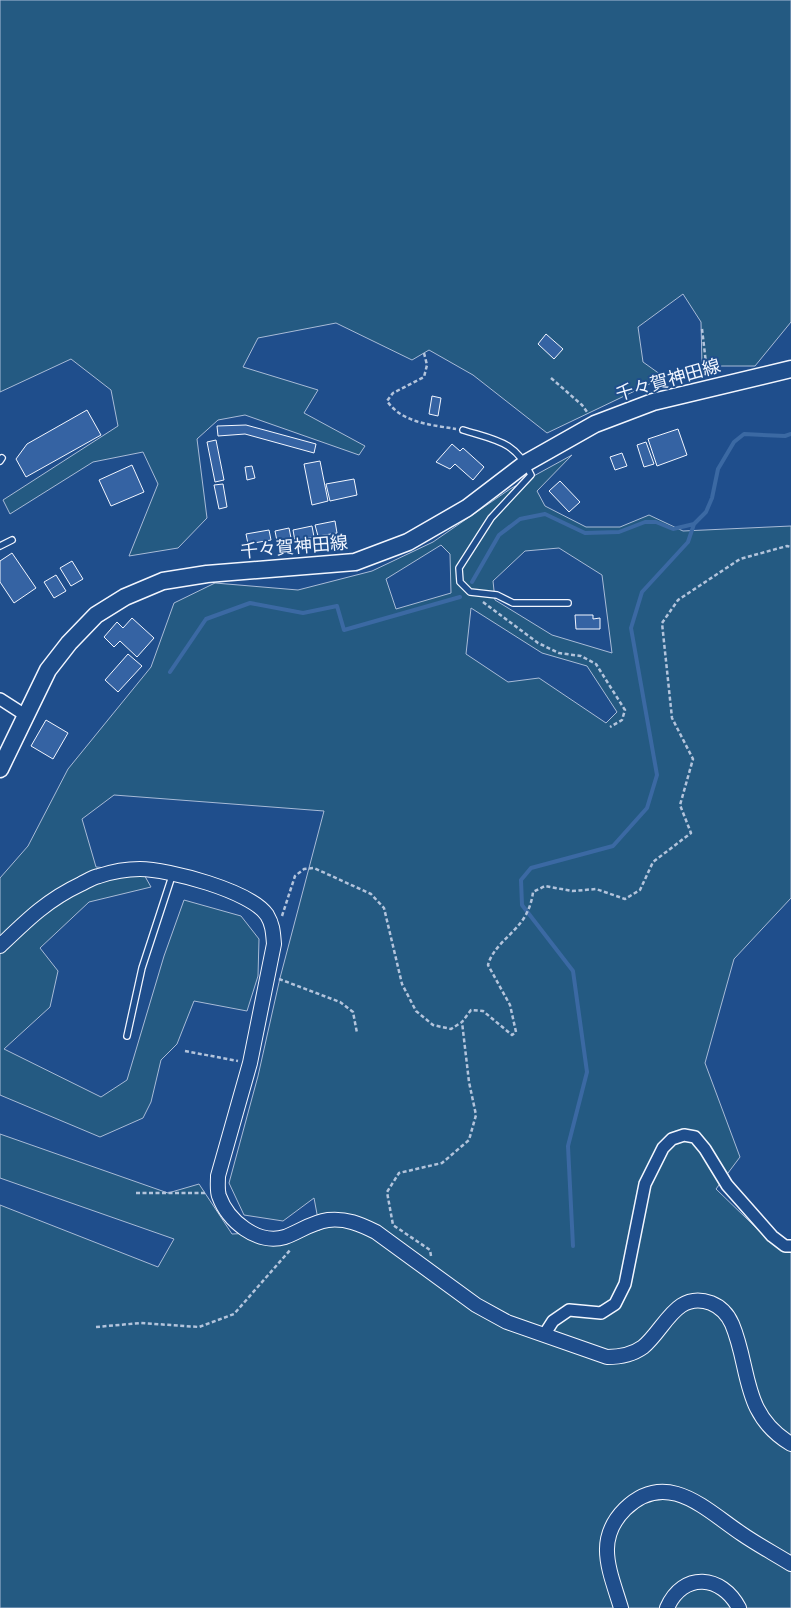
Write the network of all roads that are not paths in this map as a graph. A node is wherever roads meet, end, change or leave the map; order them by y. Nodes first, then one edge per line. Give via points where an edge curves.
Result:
1 (791, 369) edge
2 (463, 430) road end
3 (526, 463) junction
4 (12, 540) dead end
5 (0, 546) edge
6 (568, 603) dead end
7 (0, 699) edge
8 (25, 715) junction
9 (0, 768) edge
10 (173, 873) junction
11 (0, 946) edge
12 (127, 1036) dead end
13 (791, 1246) edge
14 (544, 1335) junction
15 (791, 1444) edge
16 (791, 1564) edge
17 (621, 1608) edge
18 (667, 1608) edge
19 (739, 1608) edge

1 - 3 main road, 千々賀神田線 via 653,402 596,424
2 - 3 lane via 506,443
3 - 6 lane via 531,475 491,518 459,568 460,582 470,592 497,595 513,603
3 - 8 main road, 千々賀神田線 via 467,508 433,528 408,542 355,562 207,574 162,581 125,597 96,615 69,642 48,670
4 - 5 lane
7 - 8 street
8 - 9 main road, 千々賀神田線
10 - 11 street via 140,869 98,876 59,894
10 - 12 lane via 142,968
10 - 14 street via 230,890 254,902 273,927 274,944 250,1063 218,1176 218,1194 226,1212 238,1225 268,1238 284,1237 327,1220 357,1223 376,1232 476,1305 507,1322
13 - 14 street via 785,1246 772,1236 727,1185 695,1137 672,1138 663,1148 645,1184 624,1284 615,1304 601,1313 569,1310 553,1321
14 - 15 street via 607,1357 624,1357 643,1347 672,1312 687,1303 701,1300 716,1305 728,1316 734,1330 749,1390 763,1419
16 - 17 street via 679,1493 648,1493 632,1502 618,1516 606,1543 607,1560
18 - 19 street via 675,1594 687,1584 700,1581 714,1583 725,1590

